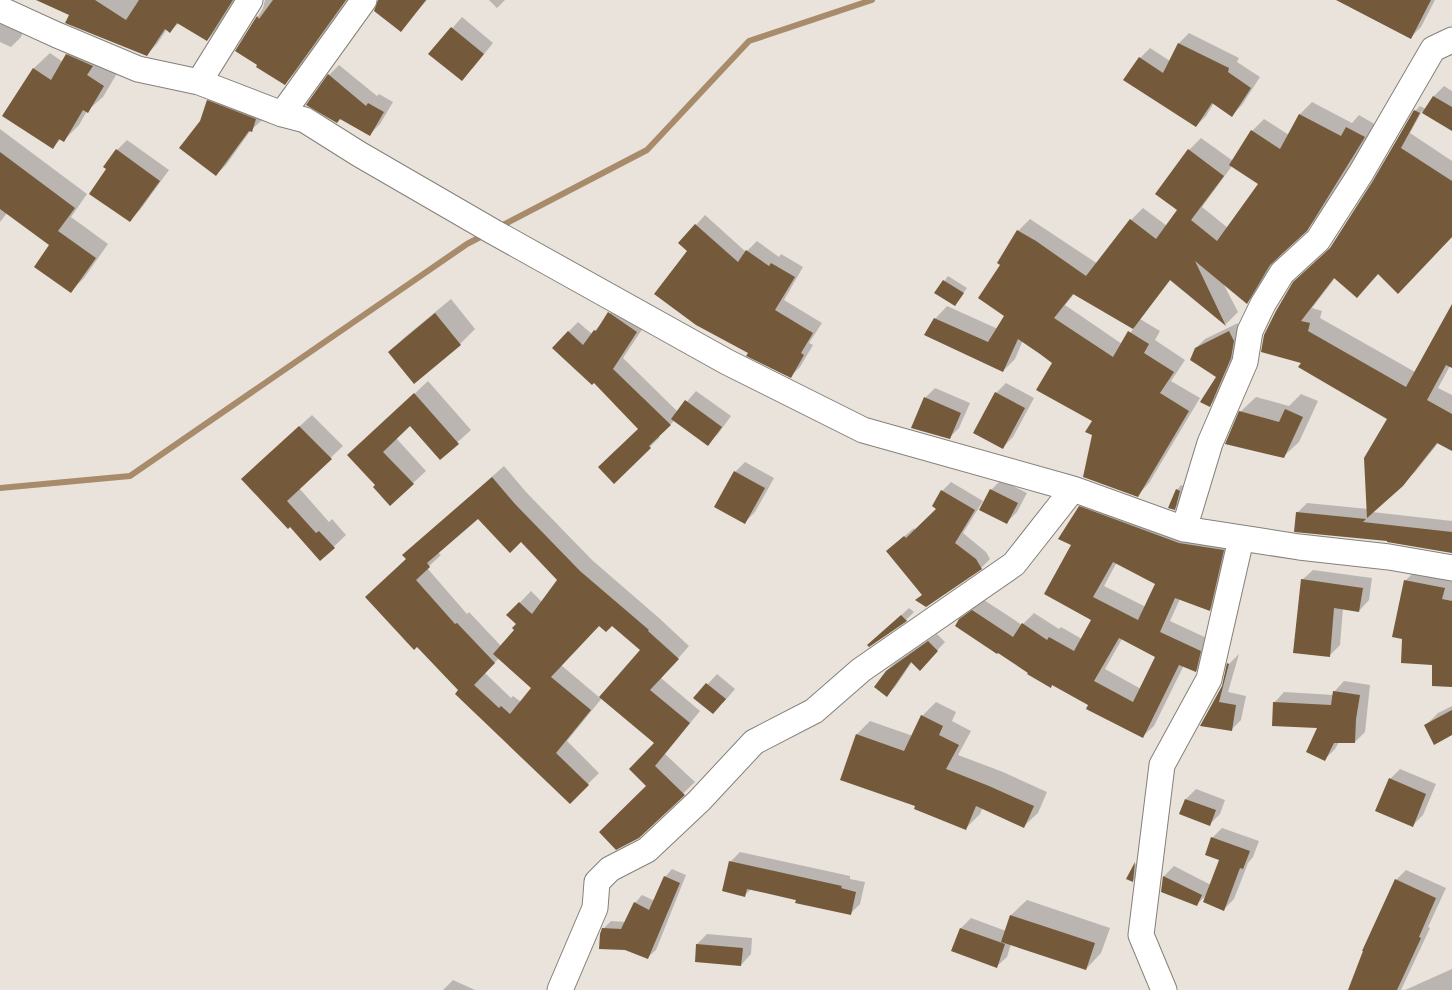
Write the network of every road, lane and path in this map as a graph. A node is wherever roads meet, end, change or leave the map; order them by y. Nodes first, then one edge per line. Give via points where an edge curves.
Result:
1 (250, 0) edge
2 (364, 0) edge
3 (0, 9) edge
4 (1452, 40) edge
5 (199, 82) junction
6 (282, 114) junction
7 (1073, 488) junction
8 (1184, 529) junction
9 (1241, 539) junction
10 (1452, 568) edge
11 (560, 990) edge
12 (1164, 990) edge

1 - 5 street
2 - 6 street
3 - 5 street via 138,69
4 - 8 street via 1433,49 1318,240 1282,273 1263,304 1250,331 1246,362 1210,443
5 - 6 street
6 - 7 street via 305,120 492,231 727,362 863,430
7 - 8 street
7 - 11 street via 1014,564 861,670 814,711 754,742 647,850 610,869 596,882 595,908
8 - 9 street
9 - 10 street
9 - 12 street via 1209,679 1162,765 1141,935

